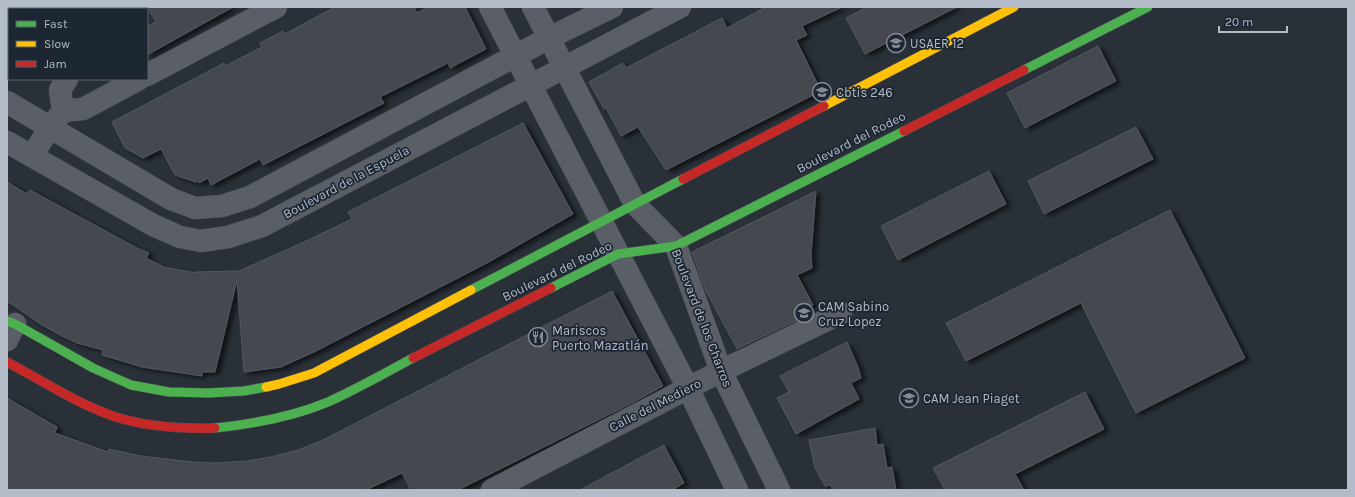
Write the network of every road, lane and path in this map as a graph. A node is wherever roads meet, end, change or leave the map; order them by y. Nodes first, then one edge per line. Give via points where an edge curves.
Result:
1 (276, 7) edge
2 (490, 7) edge
3 (533, 7) edge
4 (612, 7) edge
5 (680, 7) edge
6 (1014, 7) edge
7 (1147, 7) edge
8 (550, 38) junction
9 (516, 56) junction
10 (565, 67) junction
11 (148, 74) edge
12 (66, 80) edge
13 (137, 80) edge
14 (531, 85) junction
15 (7, 102) edge
16 (56, 119) junction
17 (7, 142) edge
18 (32, 156) junction
19 (635, 204) junction
20 (602, 222) junction
21 (676, 246) junction
22 (618, 254) junction
23 (841, 313) dead end
24 (10, 328) edge
25 (7, 362) edge
26 (721, 371) junction
27 (688, 388) junction
28 (492, 490) edge
29 (737, 490) edge
30 (779, 490) edge

1 - 11 street
2 - 9 street
3 - 8 street, Boulevard de los Charros
4 - 8 street
5 - 10 street, Boulevard de la Espuela
6 - 19 street, Boulevard del Rodeo
7 - 21 street, Boulevard del Rodeo
8 - 9 street
8 - 10 street, Boulevard de los Charros
9 - 14 street
9 - 16 street via 250,197 222,206 195,208 171,199
10 - 14 street, Boulevard de la Espuela
10 - 19 street, Boulevard de los Charros
12 - 16 street via 60,90
13 - 16 street
14 - 18 street, Boulevard de la Espuela via 262,226 228,237 201,241 180,237 153,225
14 - 20 street
15 - 16 street
16 - 18 street
17 - 18 street, Boulevard de la Espuela
19 - 20 street, Boulevard del Rodeo
19 - 21 street, Boulevard de los Charros
20 - 22 street
20 - 24 street, Boulevard del Rodeo via 314,373 244,391 169,392 131,385
21 - 22 street, Boulevard del Rodeo
21 - 26 street, Boulevard de los Charros
22 - 25 street, Boulevard del Rodeo via 328,402 288,416 253,424 219,428 181,428 120,417 94,408
22 - 27 street
23 - 26 street, Calle del Mediero
26 - 27 street, Calle del Mediero
26 - 30 street, Boulevard de los Charros
27 - 28 street, Calle del Mediero
27 - 29 street

